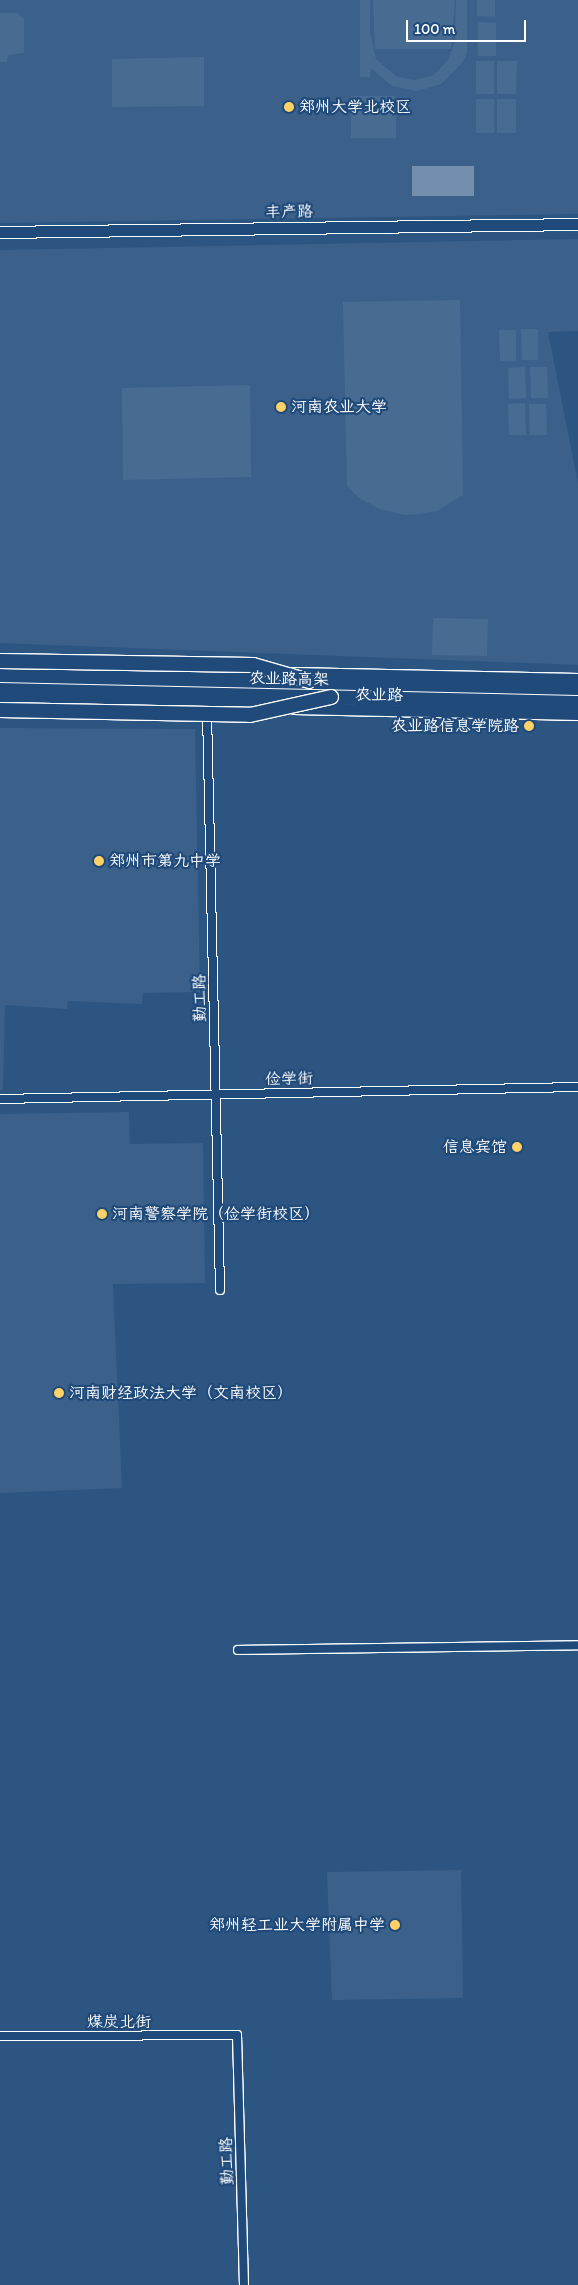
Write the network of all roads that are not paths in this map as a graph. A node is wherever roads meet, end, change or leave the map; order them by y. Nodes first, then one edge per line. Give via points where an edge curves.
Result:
1 (578, 224) edge
2 (0, 232) edge
3 (0, 661) edge
4 (0, 668) edge
5 (0, 675) edge
6 (578, 679) edge
7 (309, 682) junction
8 (578, 688) edge
9 (0, 690) edge
10 (331, 697) junction
11 (0, 699) edge
12 (578, 703) edge
13 (207, 705) junction
14 (0, 710) edge
15 (578, 714) edge
16 (578, 1087) edge
17 (216, 1094) junction
18 (0, 1099) edge
19 (220, 1290) dead end
20 (578, 1645) edge
21 (238, 1650) dead end
22 (238, 2035) joint
23 (0, 2036) edge
24 (244, 2285) edge

1 - 2 street, 丰产路
3 - 7 highway, bridge via 253,665
4 - 6 street, 农业路
5 - 7 highway, 农业路高架
7 - 8 highway, 农业路高架
9 - 10 highway, 农业路高架, bridge
10 - 12 highway, 农业路高架
10 - 14 highway, bridge via 250,715
11 - 13 street, 农业路
13 - 15 street, 农业路 via 346,711
13 - 17 street, 勤工路
16 - 17 street, 俭学街
17 - 18 street, 俭学街
17 - 19 street, 勤工路
20 - 21 street
22 - 23 street, 煤炭北街
22 - 24 street, 勤工路

